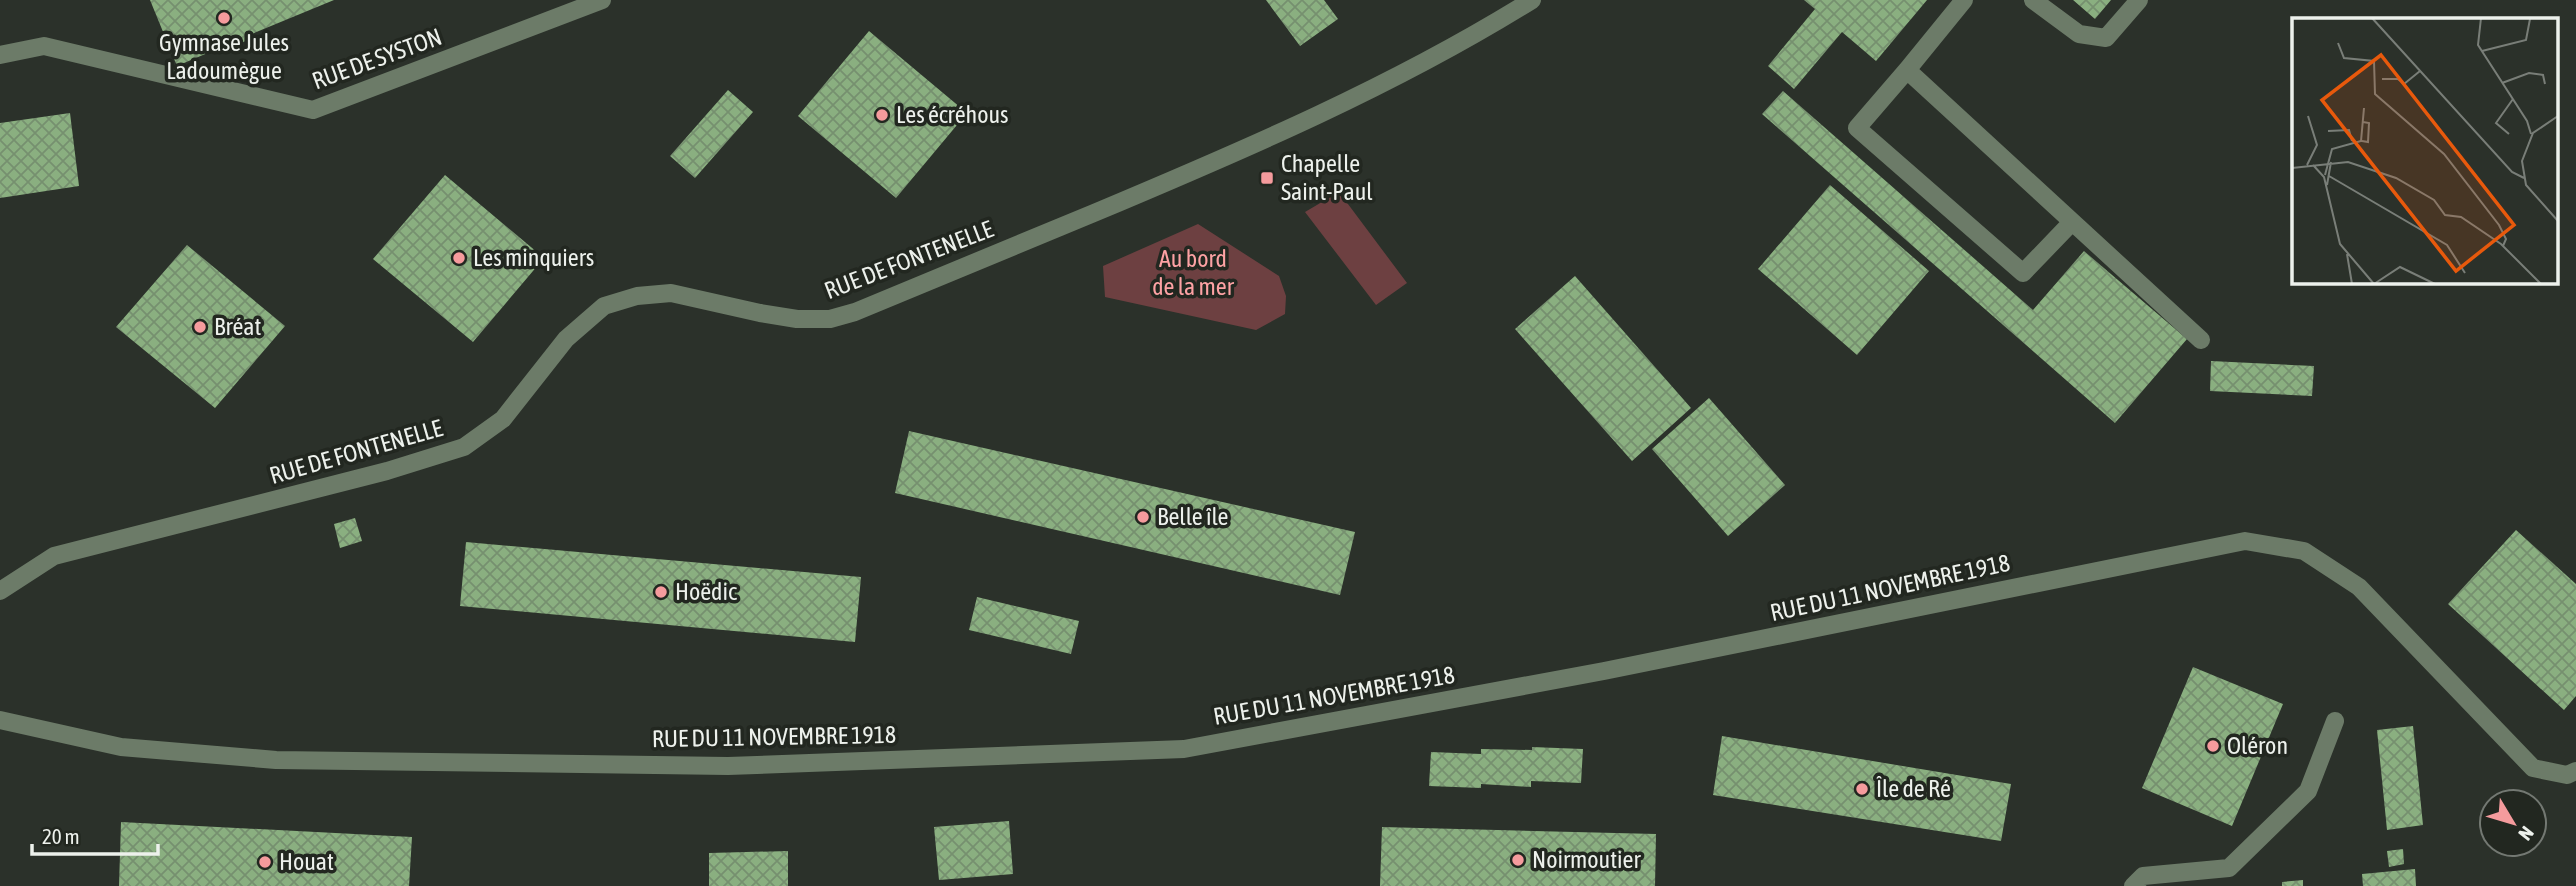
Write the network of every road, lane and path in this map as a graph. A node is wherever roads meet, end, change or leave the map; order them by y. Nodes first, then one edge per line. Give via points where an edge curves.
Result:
1 (602, 0) edge
2 (1532, 0) edge
3 (1964, 0) edge
4 (2033, 0) edge
5 (2138, 0) edge
6 (0, 55) edge
7 (1907, 70) junction
8 (2072, 222) junction
9 (2201, 340) dead end
10 (0, 591) edge
11 (0, 720) edge
12 (2335, 721) dead end
13 (2576, 771) edge
14 (2133, 886) edge

1 - 6 street, RUE DE SYSTON via 313,110 44,46
2 - 10 street, RUE DE FONTENELLE via 1313,119 855,312 830,319 797,319 671,293 637,296 604,306 566,339 503,419 464,447 347,482 54,556
3 - 7 street
4 - 5 street via 2079,34 2106,38
7 - 8 street
7 - 8 street via 1857,128 2023,273
8 - 9 street
11 - 13 street, RUE DU 11 NOVEMBRE 1918 via 121,747 276,760 728,766 1184,749 1617,668 2245,541 2304,551 2359,587 2533,768 2567,775
12 - 14 street via 2308,791 2229,868 2143,876

